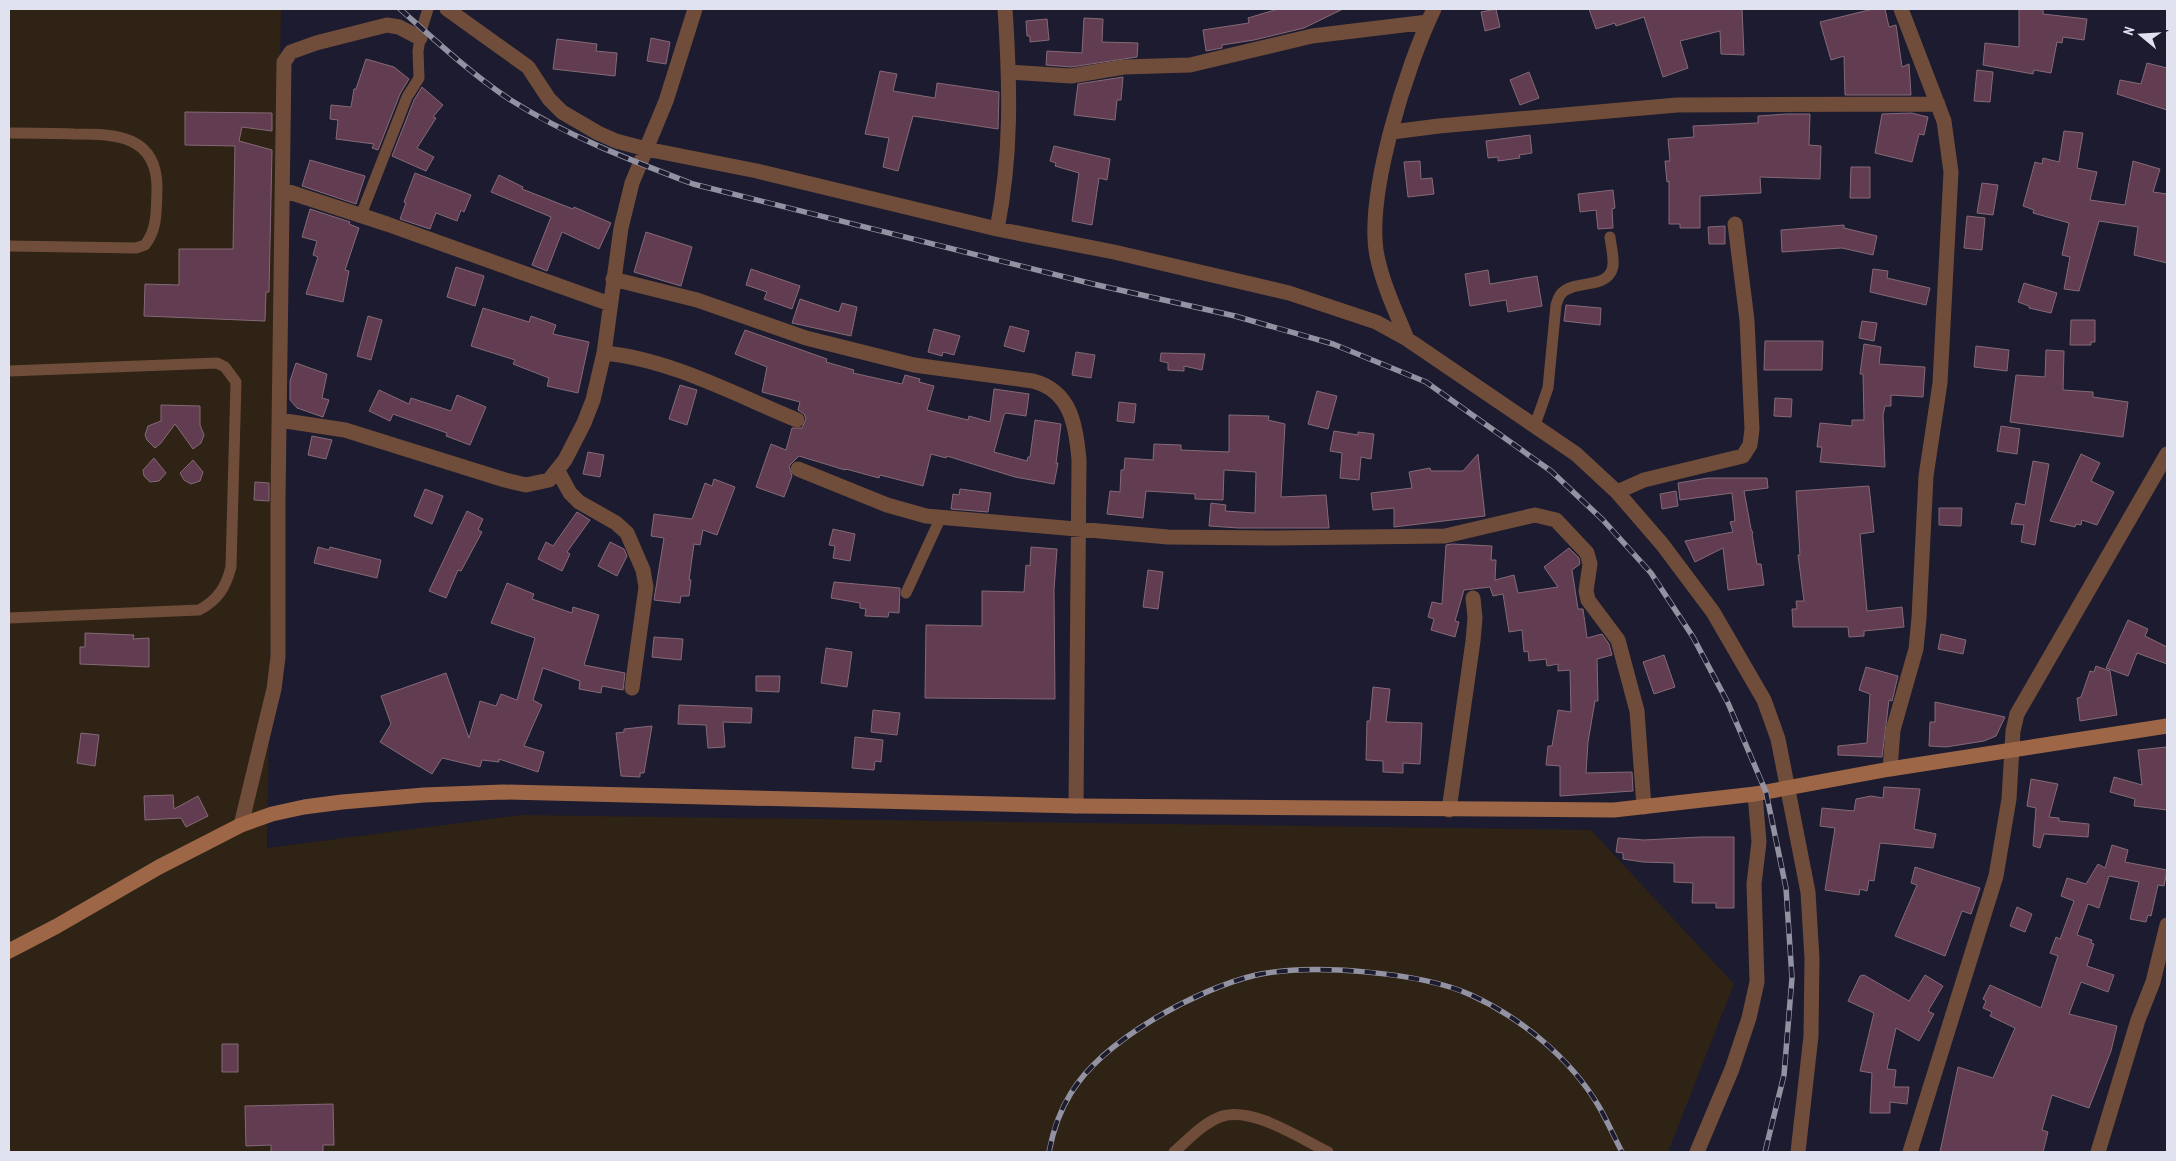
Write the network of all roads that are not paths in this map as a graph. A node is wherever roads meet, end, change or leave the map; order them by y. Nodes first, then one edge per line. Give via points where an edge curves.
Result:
1 (428, 9) edge
2 (447, 9) edge
3 (695, 9) edge
4 (1005, 9) edge
5 (1901, 9) edge
6 (1431, 15) edge
7 (420, 38) junction
8 (1009, 72) junction
9 (1938, 104) junction
10 (1392, 132) junction
11 (9, 133) edge
12 (646, 149) junction
13 (283, 190) junction
14 (361, 215) junction
15 (1735, 224) dead end
16 (997, 229) junction
17 (1610, 237) dead end
18 (9, 246) edge
19 (613, 279) junction
20 (610, 304) junction
21 (1407, 339) junction
22 (604, 353) junction
23 (9, 371) edge
24 (280, 420) junction
25 (797, 420) dead end
26 (1535, 425) junction
27 (2167, 454) edge
28 (798, 469) dead end
29 (558, 471) junction
30 (1617, 492) junction
31 (940, 519) junction
32 (1079, 530) junction
33 (906, 593) dead end
34 (1473, 598) dead end
35 (9, 618) edge
36 (632, 688) dead end
37 (2167, 726) edge
38 (2013, 751) junction
39 (1890, 769) junction
40 (1787, 787) junction
41 (1755, 794) junction
42 (1076, 806) junction
43 (1644, 807) junction
44 (1448, 810) junction
45 (241, 825) junction
46 (2167, 926) edge
47 (9, 951) edge
48 (1174, 1152) edge
49 (1328, 1152) edge
50 (1697, 1152) edge
51 (1798, 1152) edge
52 (1910, 1152) edge
53 (2098, 1152) edge

1 - 7 lane
2 - 12 street via 523,62 549,99 569,117 598,133
3 - 12 street via 666,101
4 - 8 street
5 - 9 street
6 - 8 street via 1312,36 1190,65 1124,67 1071,76
6 - 10 street via 1412,62
7 - 13 street via 399,27 387,25 316,43 288,54 284,62
7 - 14 lane via 419,78 407,97
8 - 16 street via 1008,160
9 - 10 street via 1676,105
9 - 39 street via 1944,121 1951,172 1940,383 1926,476 1916,649 1894,730
10 - 21 street via 1376,206 1375,232 1385,284
11 - 18 lane via 107,134 130,139 150,158 157,184 155,226 146,245 136,248
12 - 16 street via 757,171
12 - 19 street via 632,183
13 - 14 street
13 - 24 street
14 - 20 street
15 - 30 street via 1747,320 1750,445 1743,456 1644,480
16 - 21 street via 1289,292 1376,322
17 - 26 lane via 1611,272 1604,280 1572,287 1561,294 1556,304 1548,388
19 - 20 street
19 - 32 street via 698,300 806,338 914,365 1046,384 1064,401 1077,440
20 - 22 street
21 - 26 street
22 - 25 street via 632,355 656,362
22 - 29 street via 590,408
23 - 35 lane via 217,363 225,367 236,382 231,567 220,595 199,610
24 - 29 street via 345,430 519,483 538,484 549,480
24 - 45 street via 278,657 274,690
26 - 30 street via 1576,454
27 - 38 street via 2023,700 2013,731
28 - 31 street via 887,505
29 - 36 street via 579,502 627,533 643,570 646,587
30 - 40 street via 1662,544 1713,612 1764,700 1778,739
31 - 32 street via 1010,522
31 - 33 lane
32 - 42 street
32 - 43 street via 1168,537 1445,536 1535,515 1556,520 1587,553 1590,564 1588,600 1618,640 1637,711
34 - 44 street via 1473,641
37 - 38 street
38 - 39 street
38 - 52 street via 2009,799 1996,876
39 - 40 street
40 - 41 street
40 - 51 street via 1808,892 1812,959 1811,1036
41 - 43 street
41 - 50 street via 1759,842 1754,884 1756,982 1749,1018 1732,1069
42 - 44 street
42 - 45 street via 502,792 424,795 304,807
43 - 44 street via 1614,810
45 - 47 street
46 - 53 street via 2153,982 2138,1020
48 - 49 lane via 1204,1126 1234,1113 1265,1121

